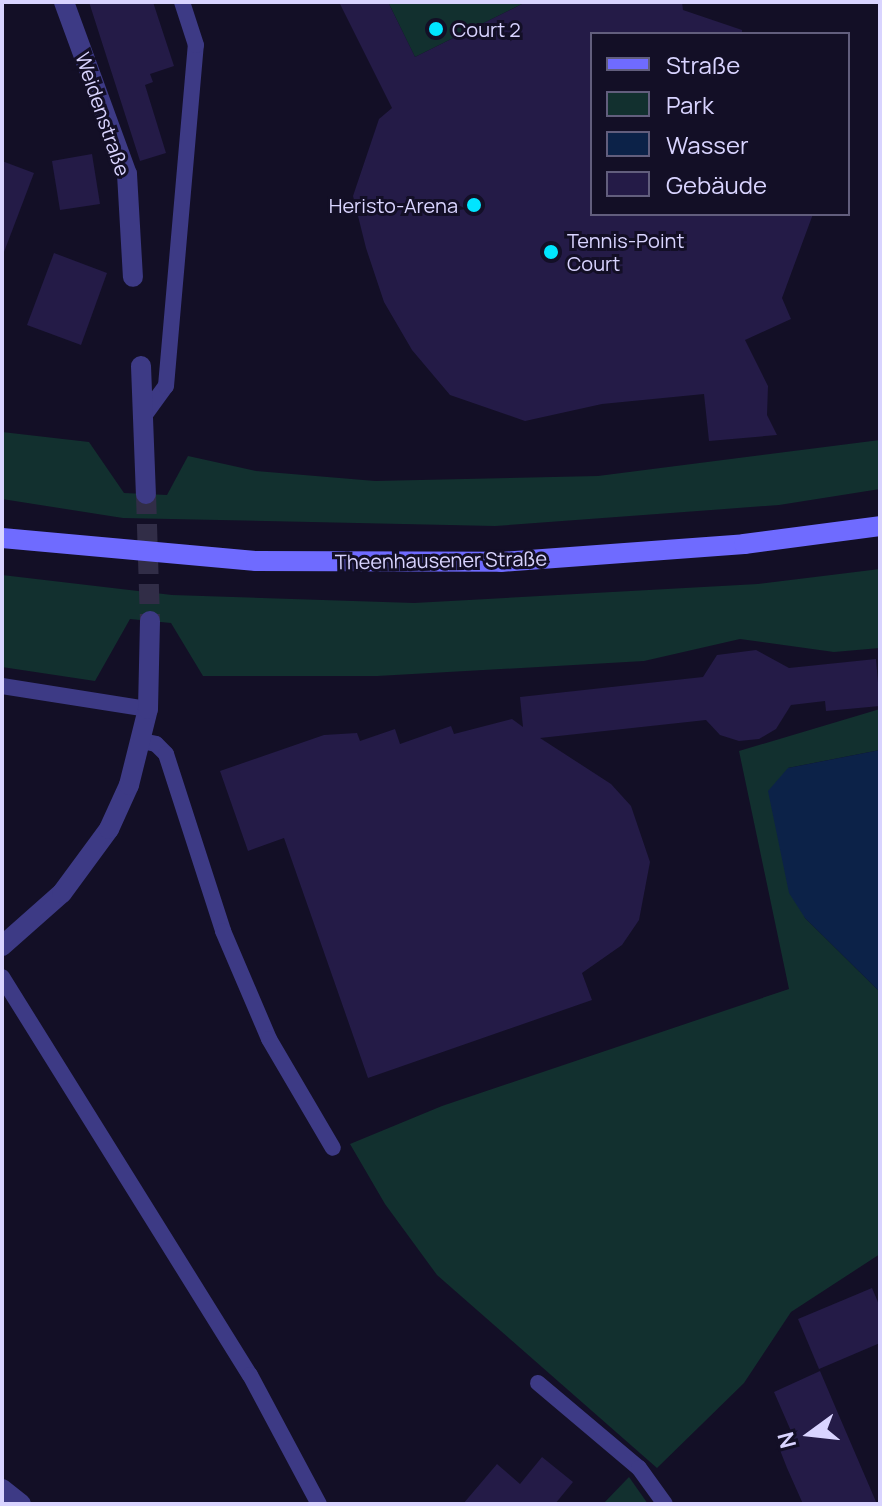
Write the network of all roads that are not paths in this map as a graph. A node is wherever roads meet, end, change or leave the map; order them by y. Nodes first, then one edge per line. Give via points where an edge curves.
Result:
1 (64, 2) edge
2 (182, 2) edge
3 (133, 277) dead end
4 (141, 366) dead end
5 (144, 416) junction
6 (146, 494) tunnel mouth
7 (880, 526) edge
8 (2, 538) edge
9 (150, 621) tunnel mouth
10 (2, 686) edge
11 (148, 709) junction
12 (142, 741) junction
13 (2, 946) edge
14 (2, 977) edge
15 (333, 1148) dead end
16 (538, 1383) dead end
17 (2, 1489) edge
18 (21, 1504) edge
19 (319, 1504) edge
20 (665, 1504) edge

1 - 3 street, Weidenstraße via 127,174
2 - 5 lane via 196,45 166,386
4 - 5 street
5 - 6 street
7 - 8 main road, Theenhausener Straße via 744,544 501,562 256,561
9 - 11 street
10 - 11 lane
11 - 12 street
12 - 13 street via 109,829 62,893
12 - 15 lane via 156,744 166,754 223,931 269,1039
14 - 19 lane via 22,1001 257,1387
16 - 20 lane via 639,1468
17 - 18 street

